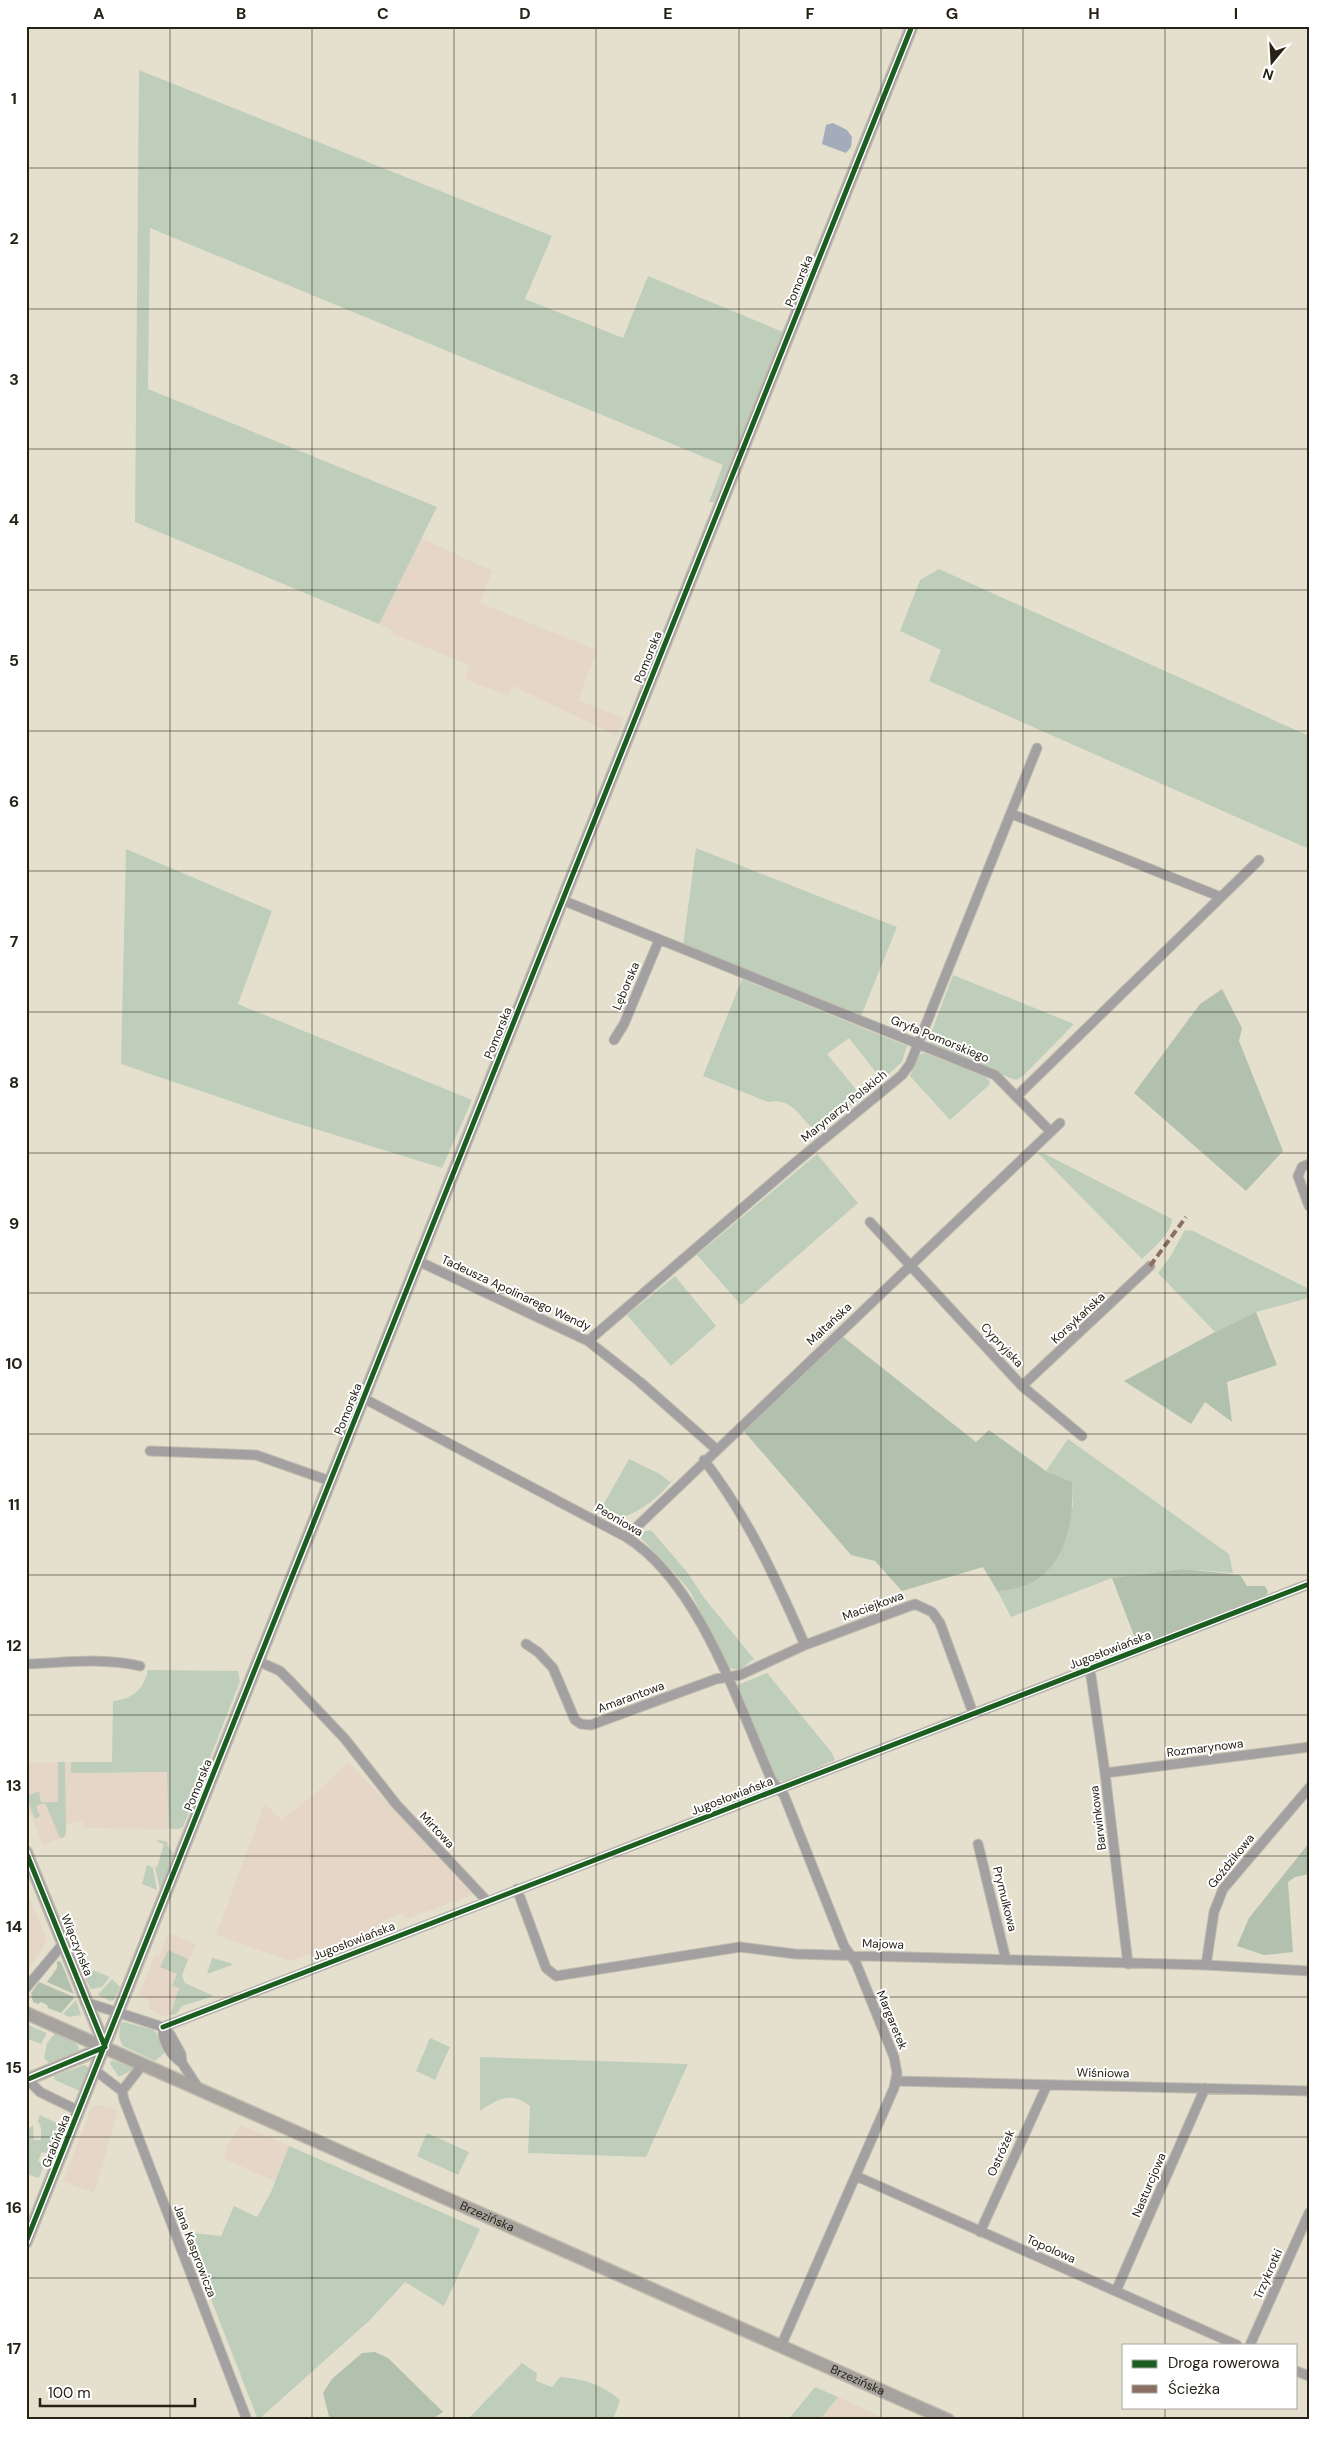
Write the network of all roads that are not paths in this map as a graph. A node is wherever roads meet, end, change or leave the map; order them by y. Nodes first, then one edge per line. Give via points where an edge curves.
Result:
1 (912, 26) edge
2 (1037, 748) dead end
3 (1012, 814) junction
4 (1259, 860) dead end
5 (1220, 897) junction
6 (562, 900) junction
7 (659, 940) junction
8 (614, 1040) dead end
9 (918, 1044) junction
10 (1017, 1096) junction
11 (1060, 1123) dead end
12 (1050, 1131) junction
13 (1309, 1164) edge
14 (1309, 1206) edge
15 (870, 1222) dead end
16 (418, 1261) junction
17 (910, 1264) junction
18 (1150, 1266) dead end
19 (588, 1341) junction
20 (1022, 1386) junction
21 (363, 1398) junction
22 (1082, 1436) dead end
23 (716, 1449) junction
24 (150, 1451) dead end
25 (704, 1460) junction
26 (330, 1481) junction
27 (626, 1536) junction
28 (1309, 1584) edge
29 (526, 1644) dead end
30 (805, 1645) junction
31 (258, 1661) junction
32 (26, 1664) edge
33 (140, 1666) dead end
34 (1090, 1669) junction
35 (726, 1677) junction
36 (973, 1713) junction
37 (1309, 1747) edge
38 (1105, 1773) junction
39 (779, 1788) junction
40 (1309, 1788) edge
41 (978, 1844) dead end
42 (26, 1852) edge
43 (517, 1889) junction
44 (487, 1901) junction
45 (62, 1945) junction
46 (851, 1956) junction
47 (1006, 1960) junction
48 (1128, 1964) junction
49 (1206, 1965) junction
50 (1309, 1971) edge
51 (26, 1988) edge
52 (85, 2002) junction
53 (26, 2013) edge
54 (118, 2013) junction
55 (163, 2027) junction
56 (105, 2047) junction
57 (143, 2064) junction
58 (96, 2071) junction
59 (27, 2080) edge
60 (896, 2081) junction
61 (1047, 2085) junction
62 (199, 2088) junction
63 (1205, 2088) junction
64 (1309, 2090) edge
65 (122, 2091) junction
66 (79, 2111) junction
67 (856, 2176) junction
68 (1309, 2213) edge
69 (980, 2232) junction
70 (26, 2242) edge
71 (1116, 2292) junction
72 (1235, 2344) edge
73 (1250, 2344) edge
74 (781, 2346) junction
75 (247, 2420) edge
76 (948, 2420) edge

1 - 6 street, Pomorska
2 - 3 street, Marynarzy Polskich
3 - 5 street
3 - 9 street, Marynarzy Polskich
4 - 5 street
5 - 10 street
6 - 7 street, Gryfa Pomorskiego
6 - 16 street, Pomorska
7 - 8 street, Lęborska via 624,1024
7 - 9 street, Gryfa Pomorskiego
9 - 10 street, Gryfa Pomorskiego via 995,1075
9 - 19 street, Marynarzy Polskich via 902,1075
10 - 12 street
11 - 12 street, Maltańska
12 - 17 street, Maltańska
13 - 14 street via 1302,1167 1298,1176
15 - 17 street, Cypryjska
16 - 19 street, Tadeusza Apolinarego Wendy
16 - 21 street, Pomorska
17 - 20 street, Cypryjska
17 - 23 street, Maltańska
18 - 20 street, Korsykańska
19 - 23 street, Tadeusza Apolinarego Wendy
20 - 22 street, Cypryjska
21 - 26 street, Pomorska
21 - 27 street, Peoniowa
23 - 25 street, Maltańska
24 - 26 street via 256,1455
25 - 27 street, Maltańska
25 - 30 street via 759,1543
26 - 31 street, Pomorska
27 - 35 street, Peoniowa via 650,1555 677,1584
28 - 34 street, Jugosłowiańska
29 - 35 street, Amarantowa via 554,1668 575,1720 586,1725
30 - 35 street, Maciejkowa via 740,1675
30 - 36 street, Maciejkowa via 908,1606 924,1607 940,1623
31 - 44 street, Mirtowa via 287,1678
31 - 54 street, Pomorska
32 - 33 street via 88,1661 125,1662
34 - 36 street, Jugosłowiańska
34 - 38 street, Barwinkowa
35 - 39 street, Peoniowa via 772,1781
36 - 39 street, Jugosłowiańska
37 - 38 street, Rozmarynowa
38 - 48 street, Barwinkowa
39 - 43 street, Jugosłowiańska
39 - 46 street, Margaretek
40 - 49 street, Goździkowa via 1222,1889 1214,1912
41 - 47 street, Prymulkowa
42 - 45 street, Wiączyńska
43 - 44 street, Jugosłowiańska
43 - 46 street, Majowa via 546,1968 556,1976 740,1947 783,1954
44 - 55 street, Jugosłowiańska
45 - 51 street
45 - 52 street, Wiączyńska
46 - 47 street, Majowa
46 - 60 street, Margaretek via 894,2057
47 - 48 street, Majowa
48 - 49 street, Majowa
49 - 50 street, Majowa
52 - 54 street
52 - 56 street, Wiączyńska
53 - 56 main road, Brzezińska
54 - 55 street
54 - 56 street, Pomorska
55 - 62 street via 165,2041
56 - 57 main road, Brzezińska
56 - 58 street, Grabińska
56 - 59 street
57 - 62 main road, Brzezińska
57 - 65 street
58 - 65 street
58 - 66 street, Grabińska
59 - 66 street via 40,2092
60 - 61 street, Wiśniowa
60 - 67 street, Margaretek
61 - 63 street, Wiśniowa
61 - 69 street, Ostróżek
62 - 74 main road, Brzezińska
63 - 64 street, Wiśniowa
63 - 71 street, Nasturcjowa
65 - 75 street, Jana Kasprowicza
66 - 70 street, Grabińska
67 - 69 street, Topolowa
67 - 74 street, Margaretek
68 - 73 street, Trzykrotki
69 - 71 street, Topolowa
71 - 72 street, Topolowa
74 - 76 main road, Brzezińska

